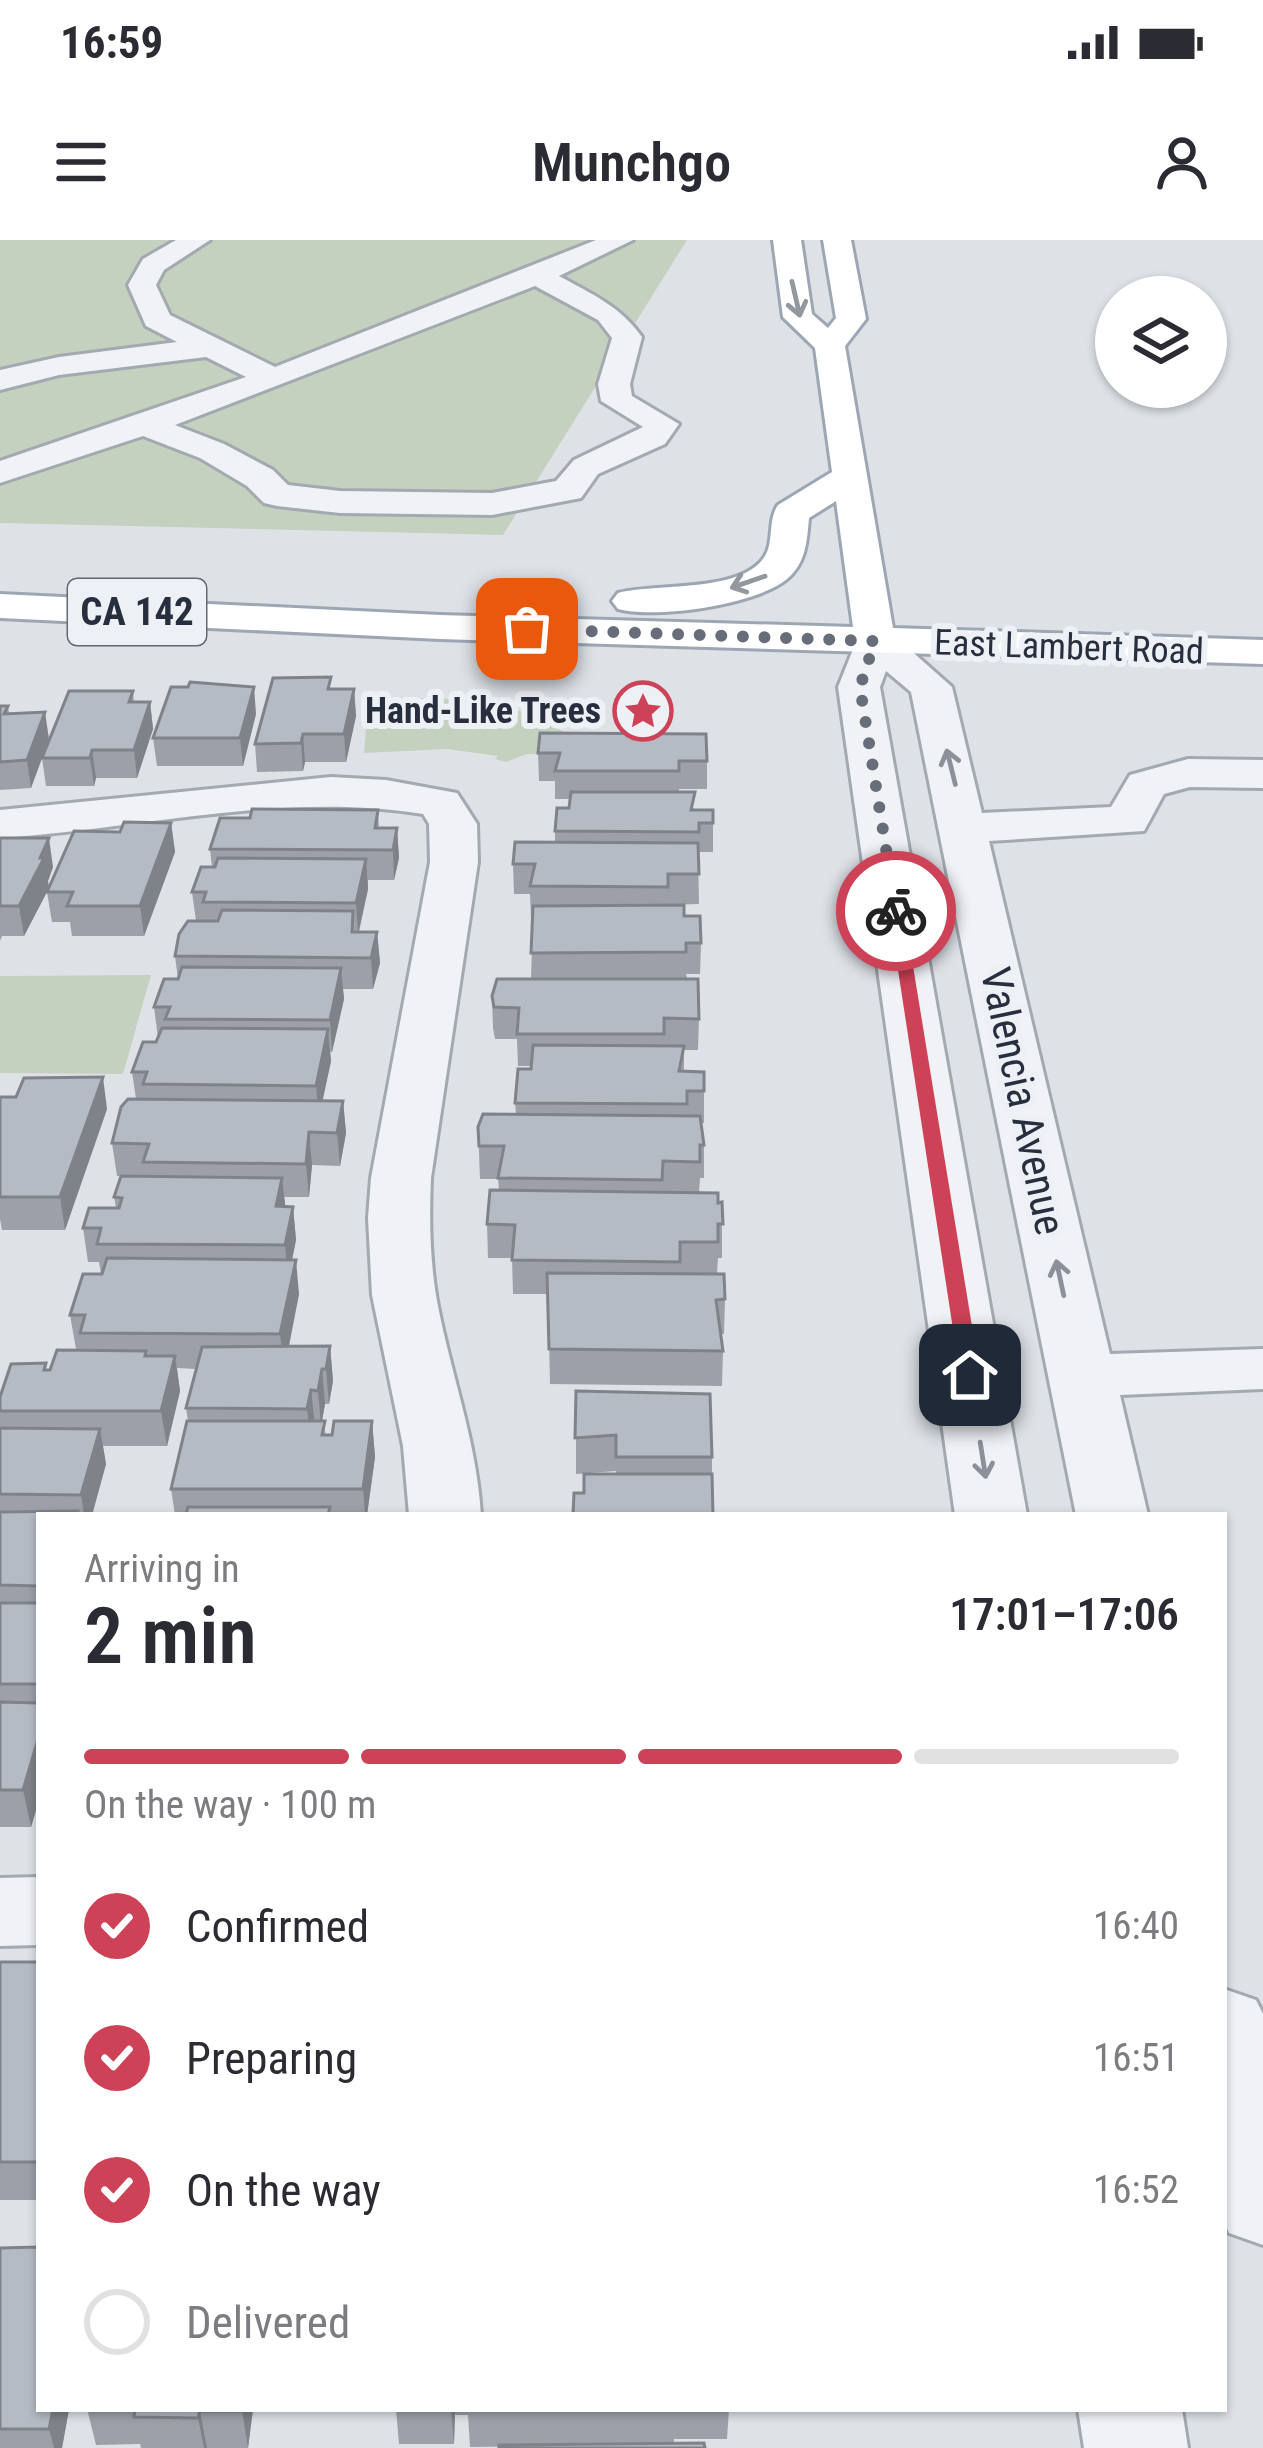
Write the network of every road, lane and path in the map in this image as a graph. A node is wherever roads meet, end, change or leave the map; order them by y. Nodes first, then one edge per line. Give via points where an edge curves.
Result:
1 (196, 240) edge
2 (619, 240) edge
3 (787, 240) edge
4 (837, 240) edge
5 (536, 275) junction
6 (830, 345) junction
7 (205, 348) junction
8 (272, 378) junction
9 (0, 380) edge
10 (145, 425) junction
11 (0, 472) edge
12 (848, 477) junction
13 (0, 606) edge
14 (274, 619) junction
15 (875, 641) junction
16 (1263, 652) edge
17 (1263, 774) edge
18 (0, 824) edge
19 (965, 827) junction
20 (1263, 1369) edge
21 (1081, 1376) junction
22 (445, 1512) edge
23 (992, 1512) edge
24 (1111, 1512) edge
25 (36, 1911) edge
26 (0, 1912) edge
27 (1227, 2040) edge
28 (1263, 2203) edge
29 (1130, 2412) edge
30 (1136, 2448) edge

1 - 7 street via 141,258 142,285 157,320
2 - 5 street
3 -> 6 main road via 798,317
4 - 6 main road via 851,319
5 - 8 street
5 - 10 street via 608,314 627,337 617,401 662,424 653,436 586,467 568,490 492,504 277,495 212,451
6 - 12 main road
7 - 8 street
7 - 9 street
8 - 10 street
10 - 11 street
12 -> 14 main road, CA 142 via 790,513 787,555 775,572 747,585 670,599
12 - 15 main road
13 - 14 main road, CA 142
14 - 15 main road, CA 142
15 - 16 main road, East Lambert Road
19 -> 15 street, Valencia Avenue via 931,687
15 -> 23 street via 860,687
17 - 19 street via 1188,773 1146,785 1127,821
18 - 22 street via 268,795 403,794 440,803 453,824 454,862 398,1230
21 -> 19 street, Valencia Avenue
20 - 21 street
21 - 24 street, Valencia Avenue
25 - 26 street
27 - 28 street
29 - 30 street

